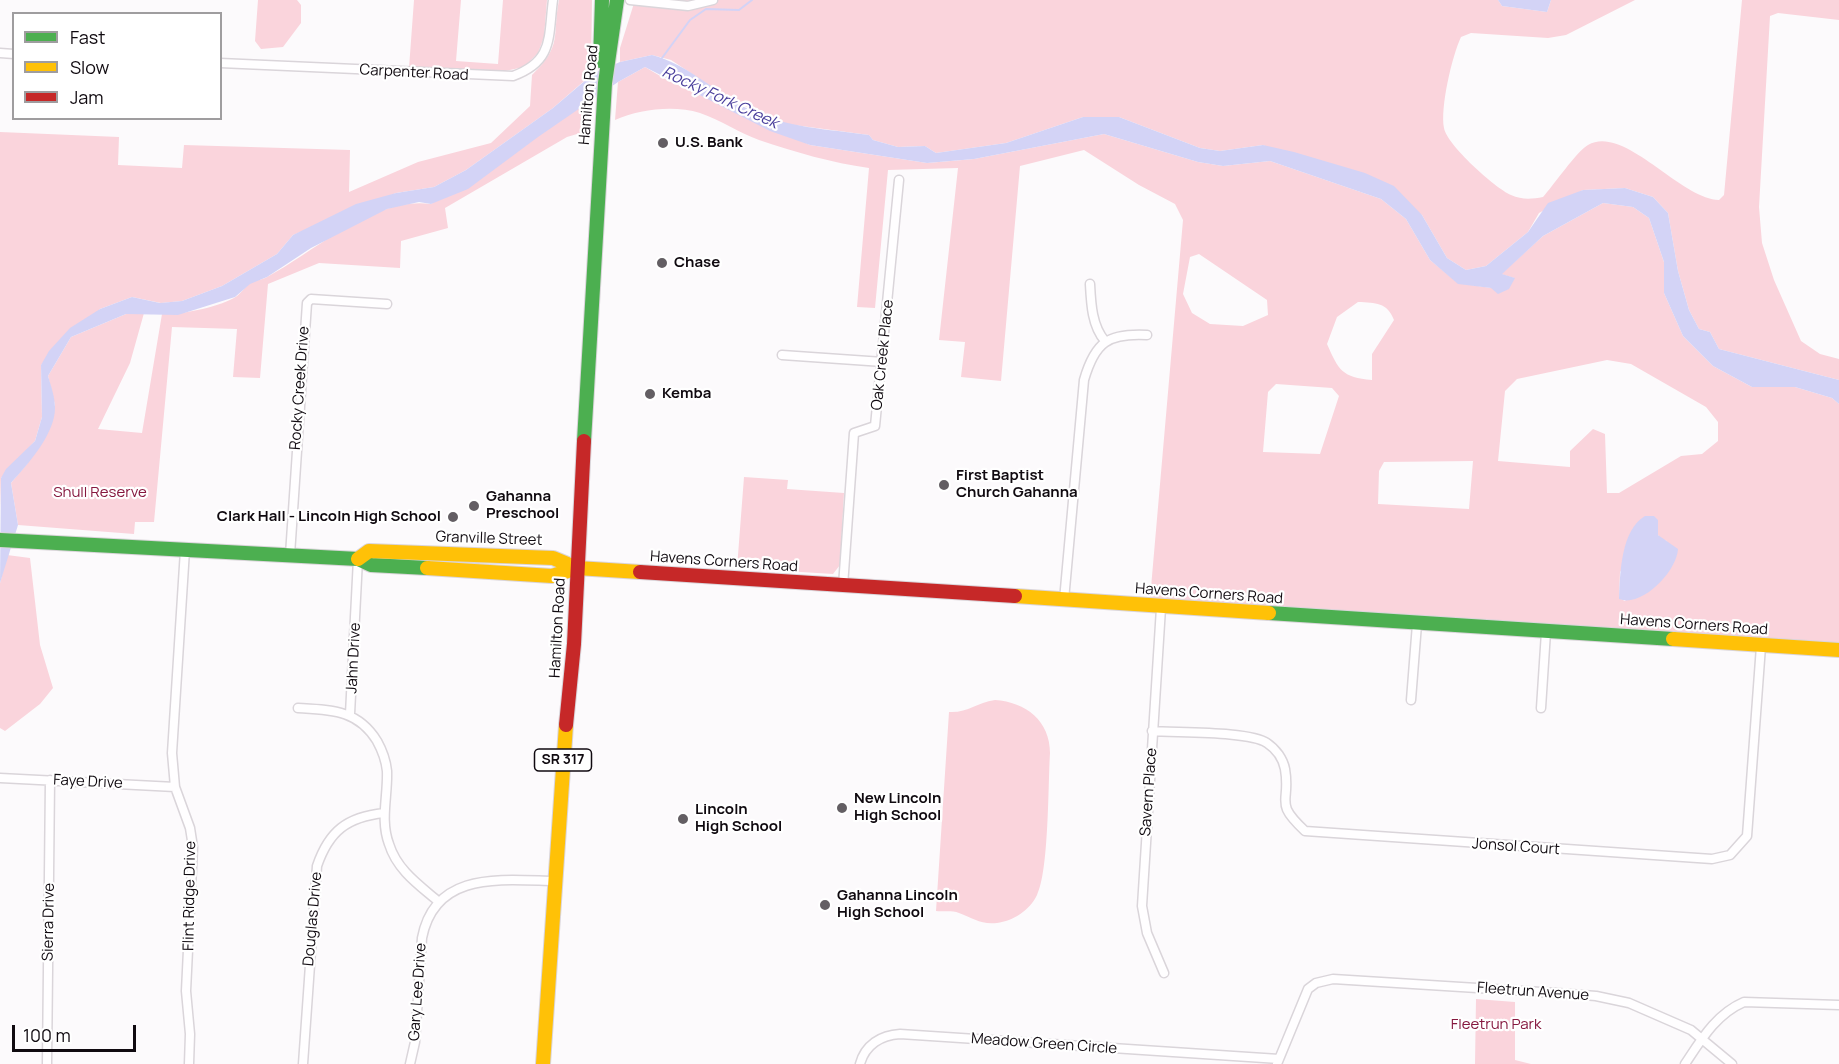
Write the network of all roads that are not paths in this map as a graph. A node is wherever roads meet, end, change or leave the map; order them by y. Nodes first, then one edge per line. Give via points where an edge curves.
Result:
1 (554, 0) edge
2 (602, 0) edge
3 (617, 0) edge
4 (630, 0) edge
5 (713, 0) edge
6 (605, 41) junction
7 (222, 63) edge
8 (899, 180) dead end
9 (1090, 284) dead end
10 (387, 304) dead end
11 (1147, 335) dead end
12 (1105, 341) junction
13 (782, 355) dead end
14 (883, 362) junction
15 (0, 540) edge
16 (185, 550) junction
17 (290, 555) junction
18 (358, 558) junction
19 (577, 568) junction
20 (843, 586) junction
21 (1064, 600) junction
22 (1161, 608) junction
23 (1416, 624) junction
24 (1546, 632) junction
25 (1761, 646) junction
26 (1839, 650) edge
27 (1411, 700) dead end
28 (298, 708) dead end
29 (1541, 708) dead end
30 (350, 714) junction
31 (1152, 731) junction
32 (0, 778) edge
33 (50, 780) junction
34 (175, 787) junction
35 (384, 813) junction
36 (555, 881) junction
37 (439, 902) junction
38 (1164, 973) dead end
39 (1839, 1005) edge
40 (1702, 1038) junction
41 (1278, 1061) edge
42 (47, 1064) edge
43 (189, 1064) edge
44 (303, 1064) edge
45 (410, 1064) edge
46 (543, 1064) edge
47 (860, 1064) edge
48 (1685, 1064) edge
49 (1732, 1064) edge

1 - 7 street, Carpenter Road via 547,49 530,70 513,76
2 - 6 main road, Hamilton Road
3 - 6 main road, Hamilton Road
4 - 5 street via 688,6
6 - 19 main road, Hamilton Road
8 - 14 street, Oak Creek Place
9 - 12 street via 1098,333
10 - 17 street, Rocky Creek Drive via 311,299 307,303
11 - 12 street via 1125,334
12 - 21 street via 1090,358 1084,380
13 - 14 street
14 - 20 street, Oak Creek Place via 876,426 854,433
15 - 16 main road
16 - 17 main road
16 - 34 street, Flint Ridge Drive via 172,753
17 - 18 main road
18 - 19 main road via 371,565 552,576
18 - 30 street, Jahn Drive
19 - 20 main road, Havens Corners Road
19 - 36 main road, Hamilton Road / SR 317
20 - 21 main road, Havens Corners Road
21 - 22 main road, Havens Corners Road
22 - 23 main road, Havens Corners Road
22 - 31 street, Savern Place
23 - 24 main road, Havens Corners Road
23 - 27 street
24 - 25 main road, Havens Corners Road
24 - 29 street
25 - 26 main road, Havens Corners Road
25 - 31 street, Jonsol Court via 1747,836 1730,855 1712,859 1305,831 1288,815 1285,770 1279,753 1266,742 1246,736
28 - 30 street
30 - 35 street, Jahn Drive via 372,733 382,750 387,770
31 - 38 street, Savern Place via 1142,906 1147,933
32 - 33 street, Faye Drive
33 - 34 street, Faye Drive
33 - 42 street, Sierra Drive
34 - 43 street, Flint Ridge Drive via 193,847 186,991
35 - 37 street, Jahn Drive via 385,832 397,862
35 - 44 street, Douglas Drive via 354,820 338,830 325,845 317,866
36 - 37 street, Gary Lee Drive via 471,883
36 - 46 main road, Hamilton Road / SR 317
37 - 45 street, Gary Lee Drive via 422,938
39 - 40 street via 1744,1002 1731,1007
40 - 41 street, Fleetrun Avenue via 1629,1003 1596,996 1324,980 1302,999
40 - 48 street
40 - 49 street, Fleetrun Avenue
41 - 47 street, Meadow Green Circle via 900,1034 871,1044

